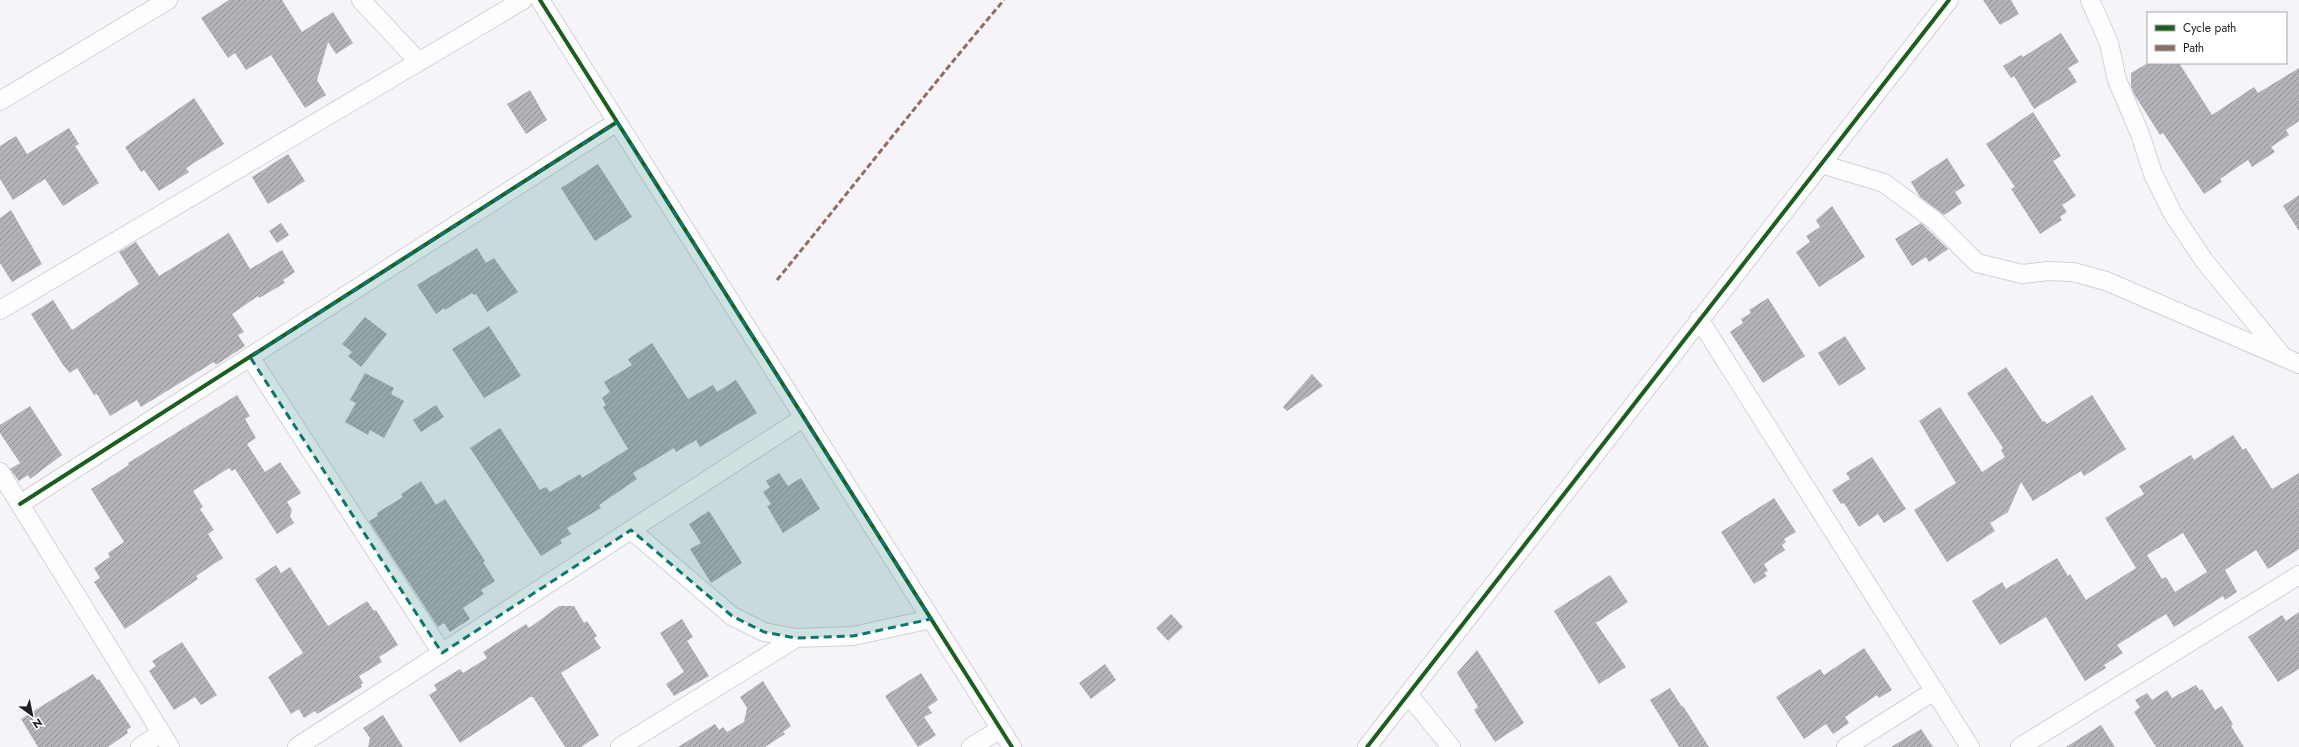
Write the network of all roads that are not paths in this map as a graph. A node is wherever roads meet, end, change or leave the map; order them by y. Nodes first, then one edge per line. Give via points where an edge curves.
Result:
1 (168, 0) edge
2 (361, 0) edge
3 (523, 0) edge
4 (540, 0) edge
5 (1949, 0) edge
6 (2090, 0) edge
7 (419, 62) junction
8 (0, 101) edge
9 (617, 122) junction
10 (1821, 164) junction
11 (0, 310) edge
12 (1699, 319) junction
13 (250, 357) junction
14 (2293, 360) edge
15 (803, 418) junction
16 (0, 472) edge
17 (20, 504) junction
18 (631, 530) junction
19 (2299, 575) edge
20 (931, 619) junction
21 (796, 638) junction
22 (442, 653) junction
23 (1934, 691) junction
24 (1408, 694) junction
25 (1001, 729) junction
26 (166, 740) edge
27 (140, 747) edge
28 (297, 747) edge
29 (620, 747) edge
30 (971, 747) edge
31 (1012, 747) edge
32 (1367, 747) edge
33 (1451, 747) edge
34 (1846, 747) edge
35 (1970, 747) edge
36 (2020, 747) edge

1 - 8 street
2 - 7 street
3 - 7 street
4 - 9 street
5 - 10 street
6 - 14 street via 2109,43 2116,80 2140,134 2153,174 2173,214 2205,262
7 - 11 street
9 - 13 street
9 - 15 street
10 - 12 street
10 - 14 street via 1884,183 1934,220 1977,263 2022,274 2073,272 2106,281
12 - 23 street
12 - 24 street
13 - 17 street
13 - 22 street
15 - 18 street
15 - 20 street
16 - 17 street
17 - 26 street
18 - 21 street via 732,616 764,632
18 - 22 street
19 - 36 street
20 - 21 street via 853,636
20 - 25 street
21 - 29 street
22 - 28 street
23 - 34 street
23 - 35 street
24 - 32 street
24 - 33 street
25 - 30 street
25 - 31 street
26 - 27 street

